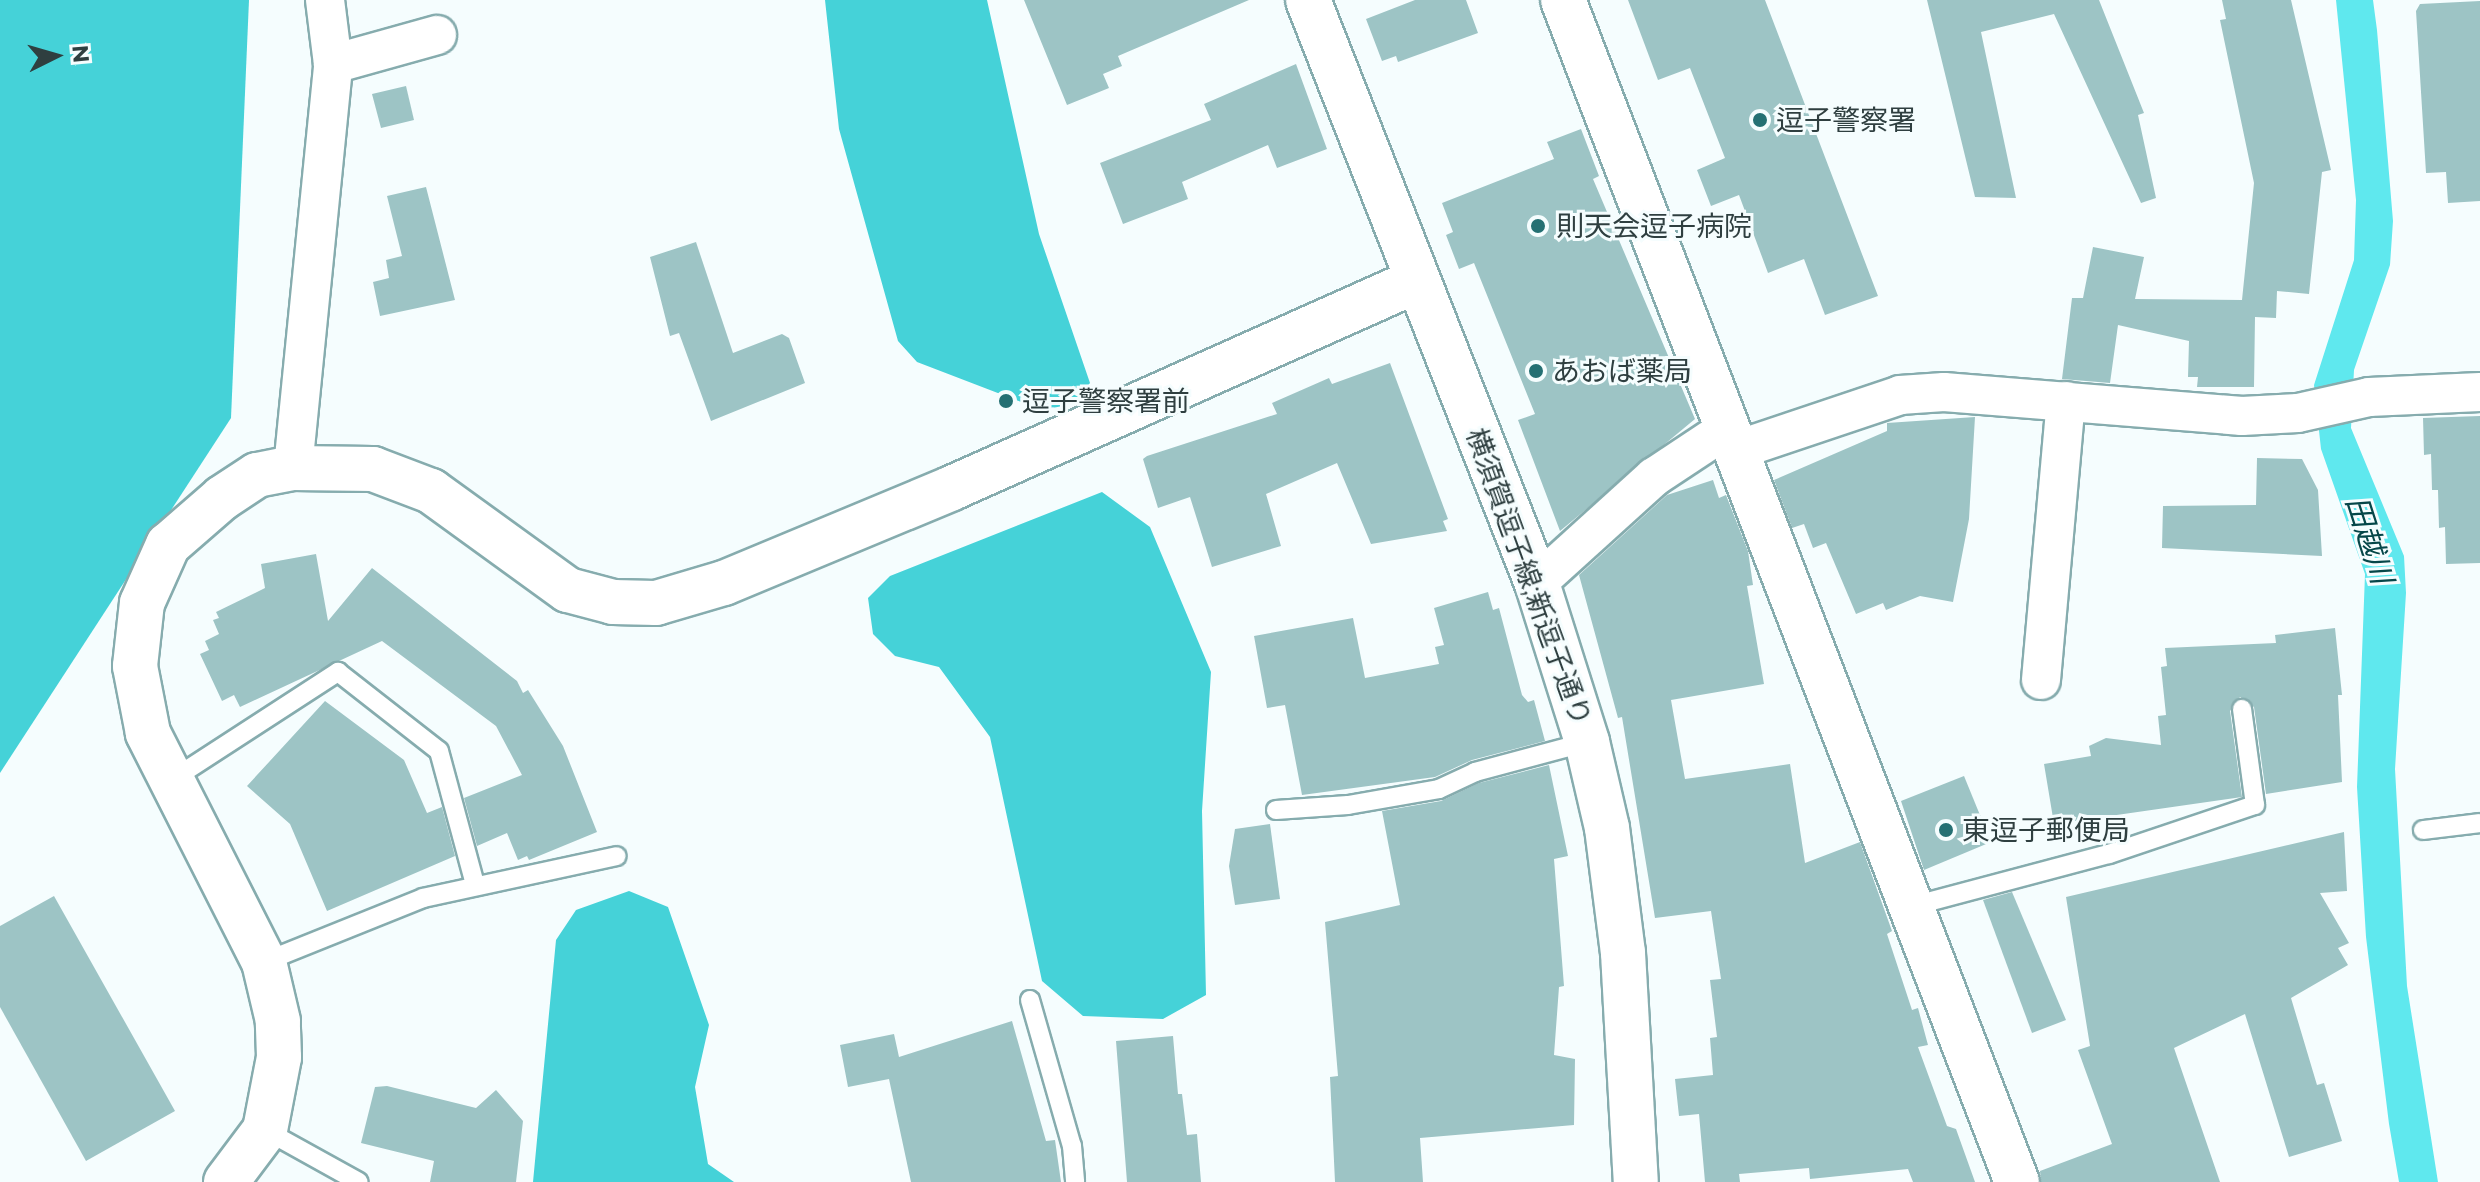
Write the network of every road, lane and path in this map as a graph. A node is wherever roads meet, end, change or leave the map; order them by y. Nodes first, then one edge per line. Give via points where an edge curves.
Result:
1 (325, 0) edge
2 (1308, 0) edge
3 (1563, 0) edge
4 (437, 35) dead end
5 (333, 64) junction
6 (1418, 280) junction
7 (2480, 392) edge
8 (2066, 401) junction
9 (1732, 439) junction
10 (293, 468) junction
11 (1537, 583) junction
12 (2041, 680) dead end
13 (2242, 709) dead end
14 (1587, 742) junction
15 (173, 779) junction
16 (1276, 810) dead end
17 (2480, 823) edge
18 (2423, 830) dead end
19 (617, 856) dead end
20 (475, 884) junction
21 (1913, 906) junction
22 (264, 962) junction
23 (1030, 1000) dead end
24 (265, 1130) junction
25 (226, 1182) edge
26 (359, 1182) edge
27 (1075, 1182) edge
28 (1636, 1182) edge
29 (2017, 1182) edge

1 - 5 street
2 - 6 street, 横須賀逗子線;新逗子通り
3 - 9 street
4 - 5 street
5 - 10 street
6 - 10 street via 952,488 713,587 656,603 613,602 568,590 417,485 373,469
6 - 11 street, 横須賀逗子線;新逗子通り
7 - 8 street via 2369,397 2298,413 2214,415
8 - 9 street via 1944,392 1900,395
8 - 12 street
9 - 11 street via 1654,477
9 - 21 street
10 - 15 street via 257,475 179,535 168,545 142,603 135,666 140,702 148,733
11 - 14 street, 横須賀逗子線;新逗子通り
13 - 21 lane via 2255,805 2109,854
14 - 16 lane via 1475,772 1439,789 1348,805
14 - 28 street, 横須賀逗子線;新逗子通り via 1607,828 1623,953
15 - 20 lane via 338,672 439,751
15 - 22 street
17 - 18 lane
19 - 20 lane
20 - 22 lane via 423,898
21 - 29 street
22 - 24 street via 278,1021 279,1057
23 - 27 lane via 1072,1146
24 - 25 street
24 - 26 lane

